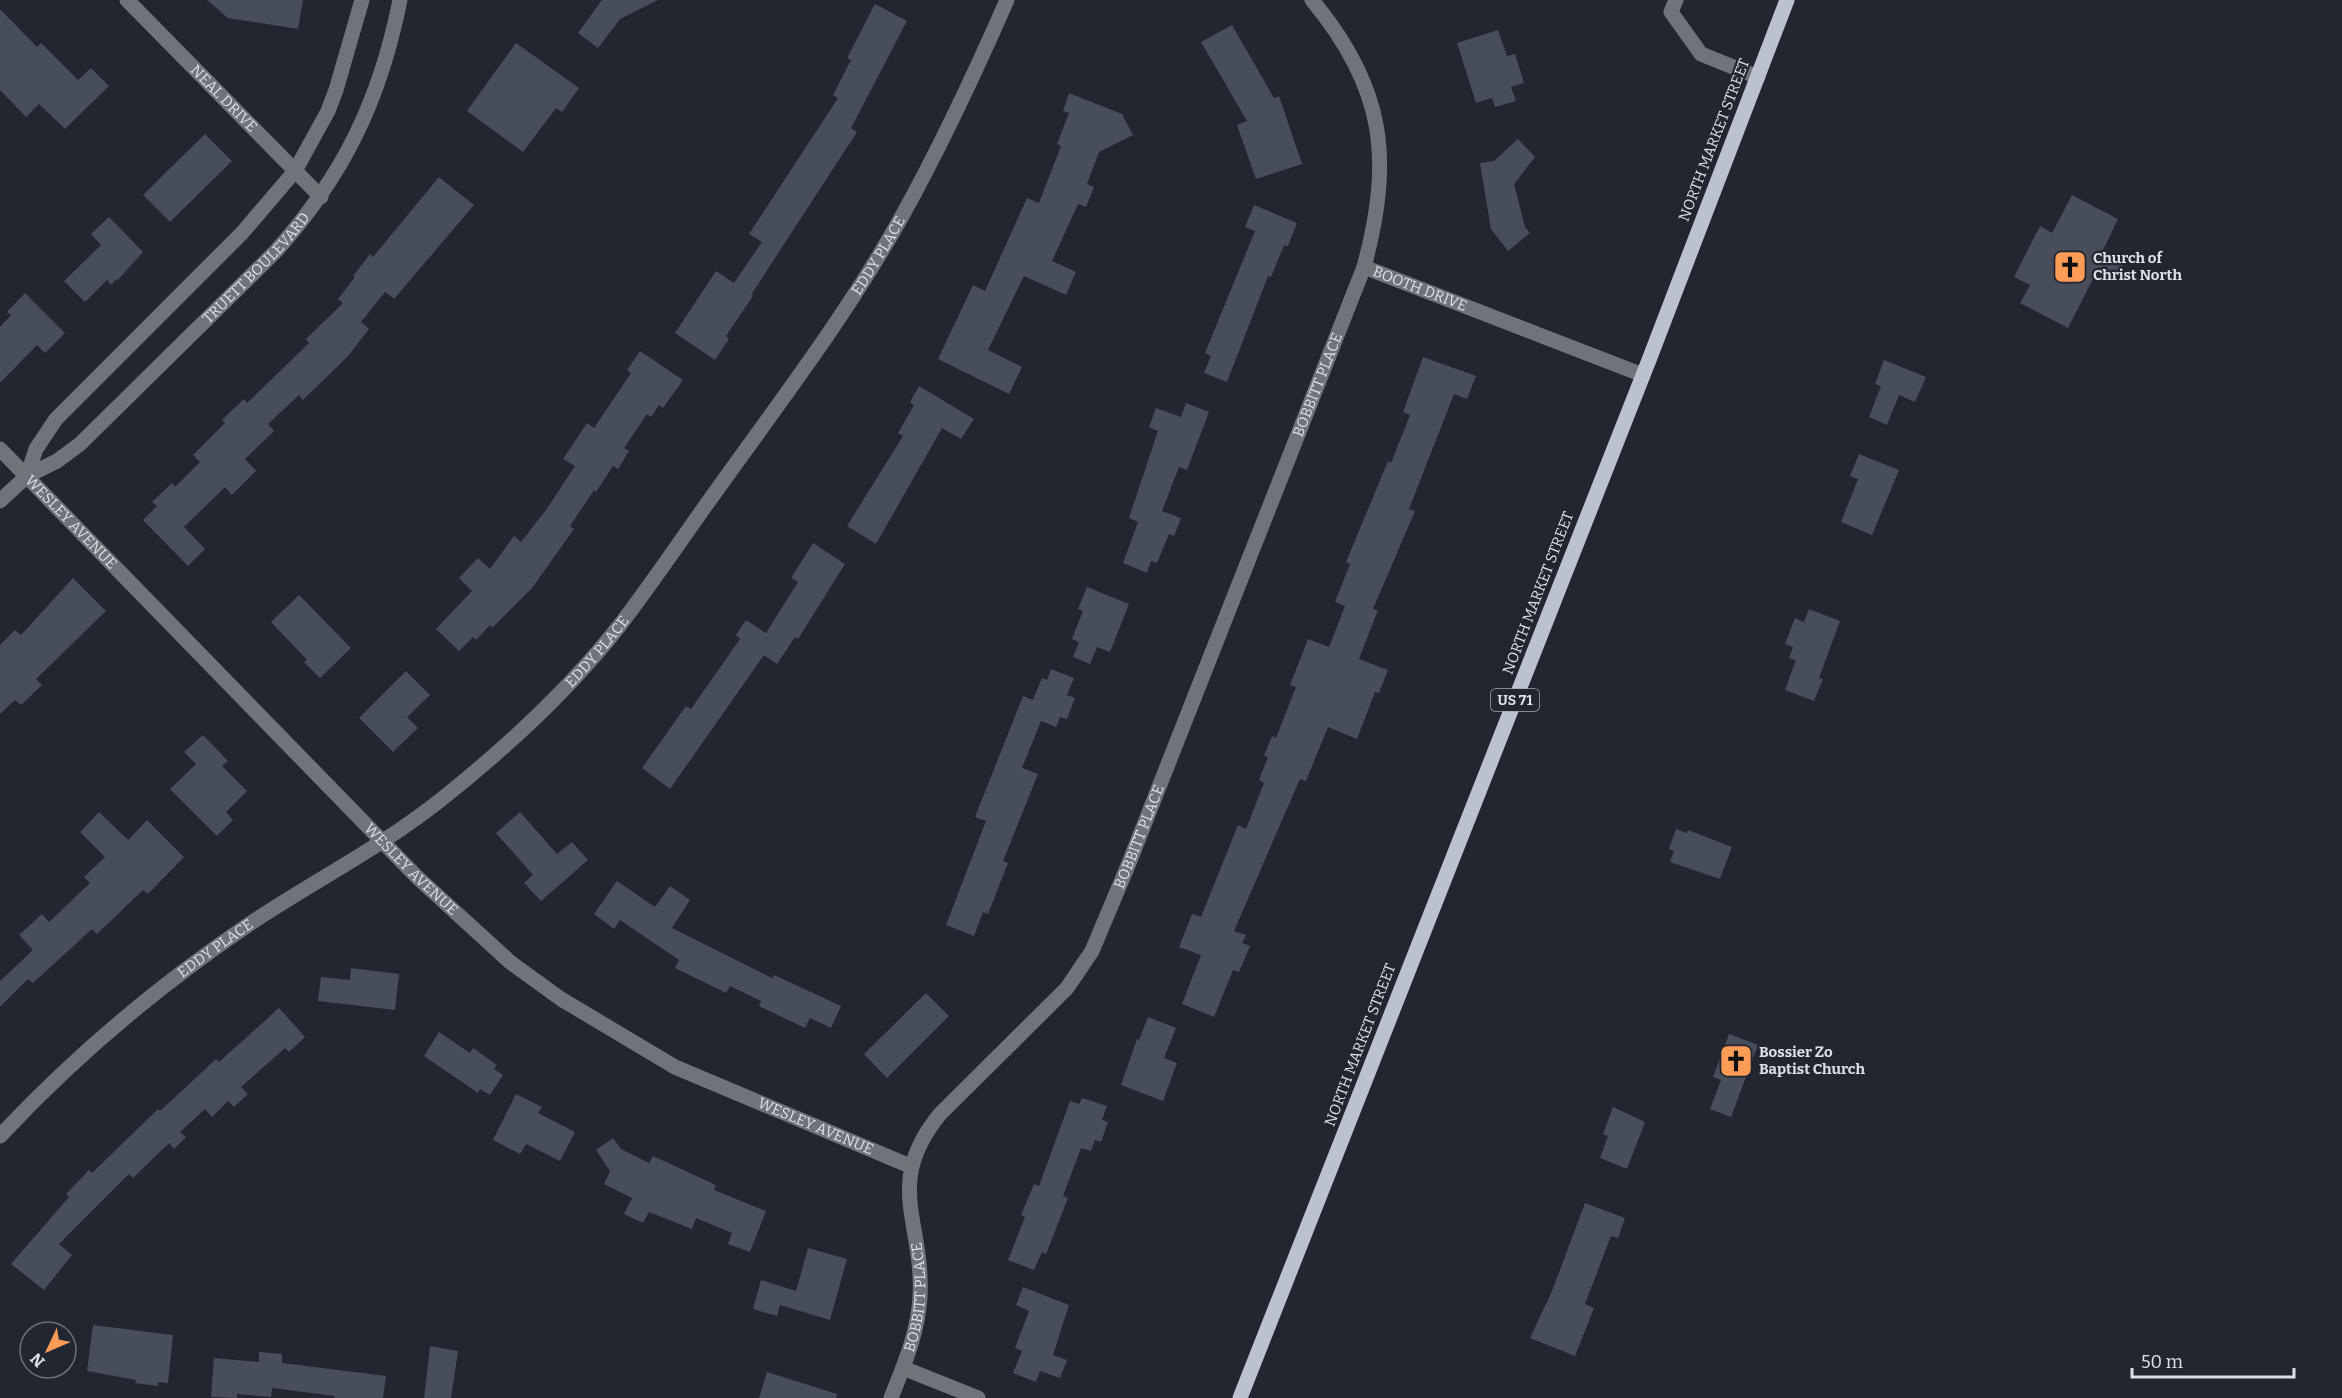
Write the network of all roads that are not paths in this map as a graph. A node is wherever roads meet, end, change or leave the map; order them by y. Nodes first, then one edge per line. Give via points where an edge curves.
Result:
1 (127, 0) edge
2 (362, 0) edge
3 (400, 0) edge
4 (1007, 0) edge
5 (1312, 0) edge
6 (1676, 0) edge
7 (1787, 0) edge
8 (1758, 77) junction
9 (295, 171) junction
10 (321, 197) junction
11 (1364, 267) junction
12 (1643, 375) junction
13 (0, 448) edge
14 (27, 476) junction
15 (0, 501) edge
16 (383, 841) junction
17 (0, 1136) edge
18 (910, 1166) junction
19 (903, 1368) junction
20 (891, 1398) edge
21 (978, 1398) edge
22 (1240, 1398) edge

1 - 9 street, NEAL DRIVE
2 - 9 street, TRUETT BOULEVARD via 328,111
3 - 10 street, TRUETT BOULEVARD via 368,111
4 - 16 street, EDDY PLACE via 900,220 777,406 619,626 563,690 503,748 439,802
5 - 11 street, BOOTH DRIVE via 1349,52 1373,109 1380,145 1380,196
6 - 8 street via 1671,12 1701,54
7 - 8 main road, NORTH MARKET STREET / US 71
8 - 12 main road, NORTH MARKET STREET / US 71
9 - 10 street, NEAL DRIVE
9 - 14 street, TRUETT BOULEVARD via 242,233 56,419 36,449
10 - 14 street, TRUETT BOULEVARD via 276,251 80,444
11 - 12 street, BOOTH DRIVE
11 - 18 street, BOBBITT PLACE via 1092,951 1066,988 940,1114 924,1133
12 - 22 main road, NORTH MARKET STREET / US 71
13 - 14 street, WESLEY AVENUE
14 - 15 street, TRUETT BOULEVARD
14 - 16 street, WESLEY AVENUE
16 - 17 street, EDDY PLACE via 247,926 175,977 129,1014
16 - 18 street, WESLEY AVENUE via 462,921 510,962 614,1033 739,1096
18 - 19 street, BOBBITT PLACE via 909,1206 920,1264 920,1298 910,1352
19 - 20 street, BOBBITT PLACE
19 - 21 street, BOBBITT PLACE

